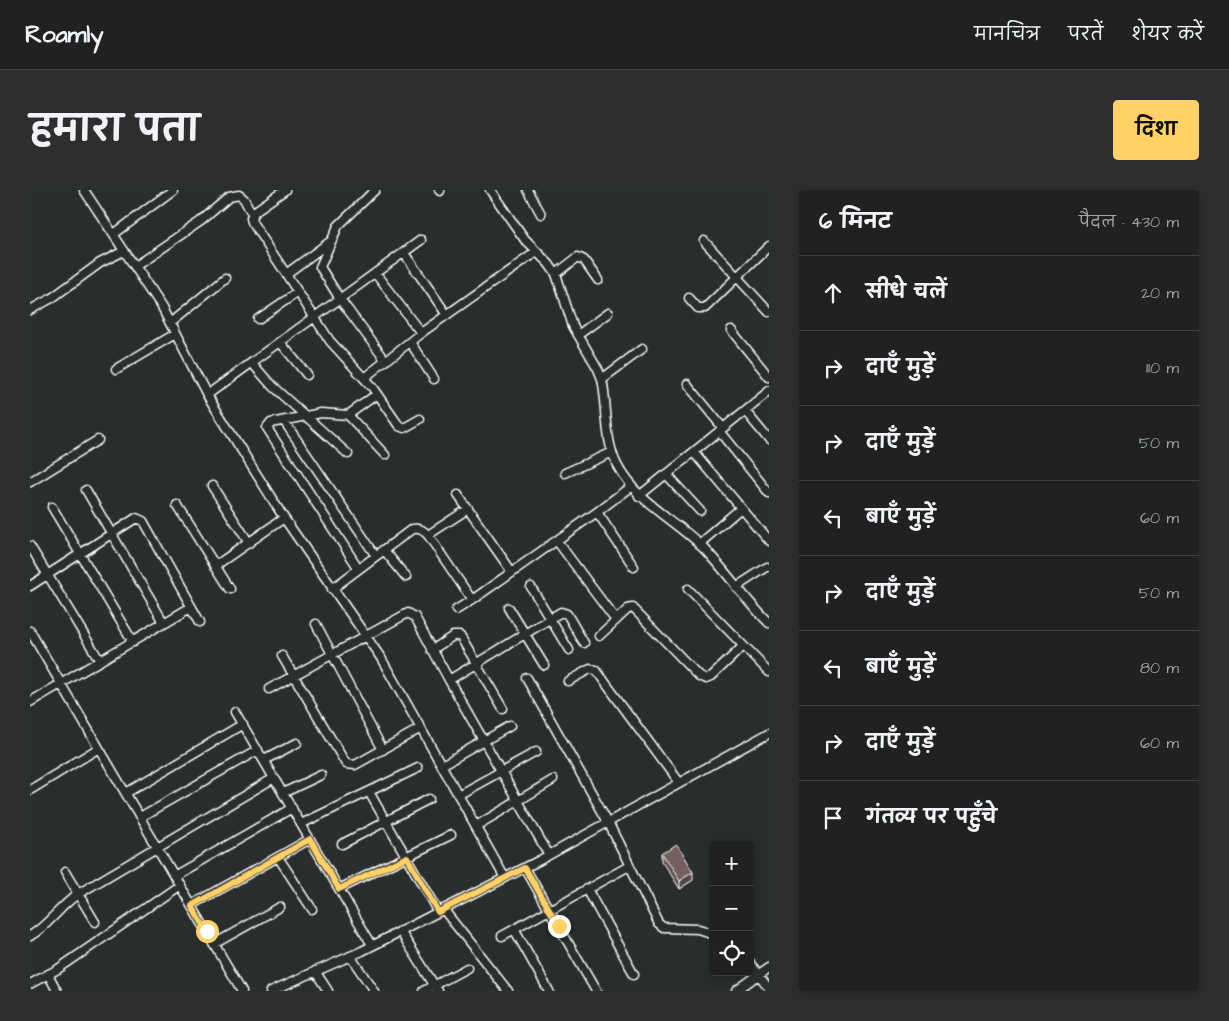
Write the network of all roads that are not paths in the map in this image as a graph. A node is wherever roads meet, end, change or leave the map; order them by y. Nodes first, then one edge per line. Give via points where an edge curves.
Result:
1 (84, 190) edge
2 (173, 190) edge
3 (285, 190) edge
4 (375, 190) edge
5 (490, 190) edge
6 (531, 191) edge
7 (252, 214) junction
8 (541, 214) dead end
9 (114, 234) junction
10 (332, 240) junction
11 (420, 240) dead end
12 (704, 241) dead end
13 (769, 246) edge
14 (124, 250) junction
15 (536, 252) junction
16 (404, 253) junction
17 (135, 266) junction
18 (376, 273) junction
19 (286, 274) junction
20 (556, 274) junction
21 (737, 277) junction
22 (225, 278) dead end
23 (598, 280) dead end
24 (298, 292) junction
25 (689, 298) dead end
26 (340, 299) junction
27 (768, 309) edge
28 (30, 310) edge
29 (608, 313) dead end
30 (447, 315) junction
31 (314, 318) junction
32 (258, 319) dead end
33 (170, 323) junction
34 (731, 330) dead end
35 (421, 333) junction
36 (175, 334) junction
37 (578, 335) junction
38 (280, 342) junction
39 (410, 342) junction
40 (642, 349) dead end
41 (386, 360) junction
42 (252, 362) junction
43 (116, 369) dead end
44 (307, 375) dead end
45 (769, 377) edge
46 (364, 378) junction
47 (434, 379) dead end
48 (602, 379) junction
49 (687, 384) dead end
50 (769, 391) edge
51 (377, 394) junction
52 (207, 395) junction
53 (745, 411) junction
54 (348, 415) junction
55 (306, 416) junction
56 (420, 419) dead end
57 (284, 421) junction
58 (721, 430) junction
59 (98, 440) dead end
60 (769, 440) edge
61 (612, 452) junction
62 (694, 452) junction
63 (348, 454) dead end
64 (385, 456) dead end
65 (565, 473) dead end
66 (666, 474) junction
67 (30, 482) edge
68 (212, 486) dead end
69 (630, 487) junction
70 (86, 490) dead end
71 (769, 493) edge
72 (458, 496) dead end
73 (639, 496) junction
74 (177, 505) dead end
75 (52, 507) dead end
76 (741, 508) junction
77 (468, 509) junction
78 (597, 512) junction
79 (700, 512) dead end
80 (284, 518) junction
81 (111, 534) junction
82 (428, 536) junction
83 (557, 541) junction
84 (769, 541) edge
85 (249, 542) junction
86 (699, 544) junction
87 (30, 546) edge
88 (384, 550) junction
89 (80, 553) junction
90 (376, 556) junction
91 (216, 566) junction
92 (634, 567) dead end
93 (767, 567) dead end
94 (359, 569) junction
95 (512, 572) junction
96 (48, 575) junction
97 (406, 577) dead end
98 (30, 586) edge
99 (531, 587) dead end
100 (736, 587) junction
101 (688, 588) dead end
102 (230, 589) dead end
103 (332, 589) junction
104 (472, 600) junction
105 (191, 607) junction
106 (509, 608) dead end
107 (456, 610) dead end
108 (550, 618) junction
109 (767, 619) edge
110 (616, 620) junction
111 (200, 622) dead end
112 (164, 623) junction
113 (316, 624) dead end
114 (30, 631) edge
115 (525, 634) junction
116 (599, 636) dead end
117 (366, 637) junction
118 (132, 642) junction
119 (584, 644) dead end
120 (743, 646) junction
121 (432, 650) junction
122 (569, 650) dead end
123 (332, 655) junction
124 (282, 656) dead end
125 (100, 661) junction
126 (476, 663) junction
127 (544, 665) dead end
128 (769, 672) edge
129 (294, 675) junction
130 (527, 678) dead end
131 (449, 680) junction
132 (568, 682) dead end
133 (61, 684) junction
134 (269, 690) dead end
135 (30, 702) edge
136 (503, 709) dead end
137 (235, 712) dead end
138 (242, 724) junction
139 (510, 726) dead end
140 (420, 728) junction
141 (769, 733) edge
142 (483, 741) junction
143 (297, 743) dead end
144 (100, 748) junction
145 (258, 750) junction
146 (383, 750) junction
147 (536, 752) dead end
148 (264, 760) junction
149 (442, 765) junction
150 (418, 768) dead end
151 (501, 771) junction
152 (322, 775) dead end
153 (274, 778) junction
154 (554, 780) dead end
155 (679, 783) junction
156 (30, 790) edge
157 (369, 792) junction
158 (126, 793) junction
159 (283, 793) junction
160 (458, 795) junction
161 (429, 799) dead end
162 (518, 801) junction
163 (292, 808) junction
164 (140, 816) junction
165 (386, 821) junction
166 (608, 822) junction
167 (301, 824) junction
168 (476, 826) junction
169 (451, 835) dead end
170 (310, 839) junction
171 (342, 844) dead end
172 (158, 847) junction
173 (549, 855) junction
174 (278, 857) junction
175 (407, 857) junction
176 (629, 866) junction
177 (525, 868) junction
178 (65, 872) dead end
179 (174, 876) junction
180 (505, 878) junction
181 (180, 885) junction
182 (339, 889) junction
183 (587, 889) junction
184 (78, 894) junction
185 (192, 906) junction
186 (280, 907) dead end
187 (312, 909) dead end
188 (549, 910) junction
189 (441, 911) junction
190 (95, 922) dead end
191 (514, 929) junction
192 (400, 931) junction
193 (709, 933) edge
194 (30, 936) edge
195 (502, 936) dead end
196 (214, 944) junction
197 (372, 946) junction
198 (350, 956) junction
199 (754, 967) edge
200 (769, 967) edge
201 (467, 968) dead end
202 (315, 971) junction
203 (48, 974) junction
204 (634, 974) dead end
205 (759, 974) junction
206 (30, 984) edge
207 (436, 988) edge
208 (769, 988) edge
209 (57, 991) edge
210 (242, 991) edge
211 (271, 991) edge
212 (328, 991) edge
213 (374, 991) edge
214 (424, 991) edge
215 (508, 991) edge
216 (549, 991) edge
217 (596, 991) edge
218 (736, 991) edge

1 - 9 street
2 - 9 street
3 - 7 street
4 - 10 street via 338,226
5 - 15 street
6 - 8 street
7 - 17 street via 244,199 229,197 201,221
7 - 19 street via 252,222
9 - 14 street
10 - 19 street
10 - 26 street via 320,267
11 - 16 street
12 - 21 street
13 - 21 street
14 - 17 street
14 - 28 street
15 - 20 street
15 - 30 street
16 - 18 street
16 - 30 street
17 - 33 street
18 - 26 street
18 - 35 street
19 - 24 street
20 - 23 street via 576,258 581,258
20 - 37 street
21 - 25 street via 704,308 698,308
21 - 27 street
22 - 33 street
24 - 31 street
24 - 32 street
26 - 31 street
26 - 41 street
29 - 37 street
30 - 35 street
31 - 38 street
31 - 46 street via 337,350
33 - 36 street
34 - 45 street
35 - 39 street
36 - 43 street
36 - 52 street
37 - 48 street
38 - 42 street
38 - 44 street
39 - 41 street
39 - 47 street
40 - 48 street
41 - 46 street
42 - 52 street
42 - 55 street via 264,378
46 - 51 street
48 - 61 street
49 - 58 street
50 - 53 street
51 - 54 street
51 - 56 street via 401,428
52 - 80 street
53 - 58 street
53 - 60 street
54 - 55 street via 321,413
54 - 64 street
55 - 57 street
55 - 63 street
57 - 90 street
57 - 94 street via 271,424 268,432
58 - 62 street
58 - 71 street
59 - 67 street
61 - 65 street
61 - 69 street
62 - 66 street
62 - 76 street
66 - 73 street
66 - 79 street
68 - 85 street
69 - 73 street
69 - 78 street
70 - 81 street
72 - 77 street
73 - 86 street
74 - 91 street
75 - 89 street
76 - 84 street
76 - 86 street
77 - 82 street
77 - 95 street
78 - 83 street
78 - 92 street
80 - 85 street
80 - 103 street
81 - 89 street
81 - 105 street via 136,518 143,521
81 - 112 street
82 - 88 street via 422,530 412,529
82 - 104 street
83 - 95 street
83 - 110 street
85 - 91 street
86 - 100 street
87 - 96 street
88 - 90 street
88 - 97 street
89 - 96 street
89 - 118 street
90 - 94 street
91 - 102 street
93 - 100 street
94 - 103 street
95 - 104 street
96 - 98 street
96 - 125 street
99 - 108 street
100 - 109 street
101 - 120 street
103 - 117 street
104 - 107 street
105 - 111 street
105 - 112 street
106 - 115 street
108 - 115 street
108 - 119 street via 561,612 567,614
108 - 122 street
110 - 116 street
110 - 120 street via 634,608 702,678 711,677
112 - 118 street
113 - 123 street
114 - 133 street
115 - 126 street
115 - 127 street
117 - 121 street via 408,613 415,617
117 - 123 street
117 - 140 street
118 - 125 street
120 - 128 street
121 - 126 street via 456,635 463,640
121 - 131 street
123 - 129 street
123 - 146 street
124 - 129 street
125 - 133 street
126 - 131 street
126 - 136 street
129 - 134 street
129 - 146 street via 346,764 355,765
130 - 166 street
131 - 142 street
132 - 155 street via 590,669 596,670
133 - 135 street
133 - 144 street
137 - 138 street
138 - 145 street
138 - 158 street
139 - 142 street
140 - 146 street
140 - 149 street
141 - 155 street
142 - 149 street
142 - 151 street
143 - 148 street
144 - 156 street
144 - 158 street
145 - 148 street
145 - 164 street
147 - 151 street
148 - 153 street
149 - 160 street
150 - 157 street
151 - 160 street
151 - 162 street
152 - 159 street
153 - 159 street
153 - 172 street
154 - 162 street
155 - 166 street
157 - 165 street
157 - 167 street
158 - 164 street
159 - 163 street
160 - 168 street
161 - 165 street
162 - 168 street
162 - 173 street
163 - 167 street
163 - 179 street
164 - 172 street
165 - 171 street
165 - 175 street
166 - 173 street
166 - 176 street
167 - 170 street
168 - 180 street
169 - 175 street
170 - 174 street
170 - 182 street
172 - 179 street
172 - 184 street
173 - 177 street
174 - 185 street
174 - 187 street
175 - 182 street
175 - 189 street
176 - 183 street
176 - 193 street via 659,924 664,928 698,929
177 - 180 street
177 - 188 street
178 - 184 street
179 - 181 street
180 - 189 street
181 - 185 street
181 - 203 street
182 - 197 street
183 - 188 street
183 - 204 street
184 - 190 street
184 - 194 street
185 - 196 street
186 - 196 street
188 - 191 street
188 - 217 street
189 - 192 street
189 - 215 street
191 - 195 street
191 - 216 street
192 - 197 street
192 - 207 street
196 - 210 street
197 - 198 street
198 - 202 street
198 - 213 street
199 - 205 street
200 - 205 street
201 - 207 street
202 - 211 street
202 - 212 street
203 - 206 street
203 - 209 street
205 - 208 street
205 - 218 street
207 - 214 street

